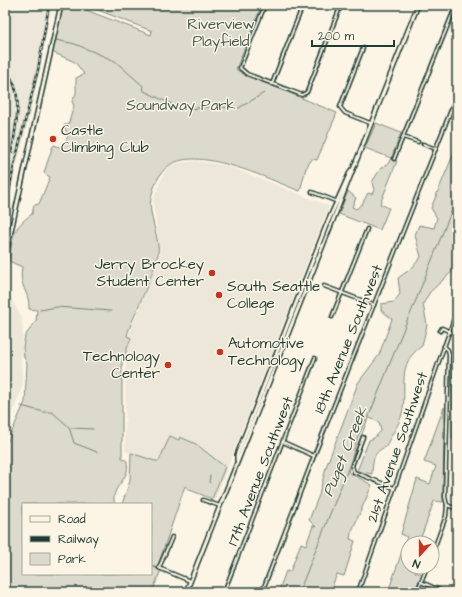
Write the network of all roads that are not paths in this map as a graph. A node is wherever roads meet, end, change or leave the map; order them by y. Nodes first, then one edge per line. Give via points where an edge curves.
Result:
1 (61, 5) edge
2 (265, 5) edge
3 (303, 5) edge
4 (341, 5) edge
5 (418, 5) edge
6 (456, 5) edge
7 (363, 48) dead end
8 (272, 84) junction
9 (457, 95) edge
10 (370, 123) junction
11 (403, 136) junction
12 (418, 142) dead end
13 (423, 144) dead end
14 (436, 149) junction
15 (394, 159) dead end
16 (312, 192) dead end
17 (338, 202) junction
18 (367, 229) dead end
19 (5, 258) edge
20 (324, 286) dead end
21 (341, 293) junction
22 (374, 305) junction
23 (457, 310) edge
24 (332, 317) dead end
25 (440, 330) dead end
26 (449, 331) junction
27 (457, 335) edge
28 (444, 346) junction
29 (315, 358) dead end
30 (363, 437) dead end
31 (283, 442) junction
32 (314, 456) junction
33 (394, 488) junction
34 (204, 500) dead end
35 (447, 505) junction
36 (220, 506) junction
37 (457, 509) edge
38 (439, 535) edge
39 (172, 537) dead end
40 (424, 575) edge
41 (190, 581) junction
42 (421, 582) junction
43 (186, 592) edge
44 (224, 592) edge
45 (262, 592) edge
46 (358, 592) edge
47 (417, 592) edge
48 (444, 592) edge

1 - 19 street
2 - 8 street via 240,65 241,70
3 - 8 street
4 - 8 street via 304,94 300,95
5 - 10 street
6 - 11 street
7 - 10 street via 340,104 341,110 345,113
9 - 14 street, 18th Avenue Southwest
10 - 17 street
11 - 12 street
11 - 15 street
13 - 14 street
14 - 22 street, 18th Avenue Southwest
16 - 17 street
17 - 36 street
18 - 21 street
20 - 21 street
21 - 22 street
21 - 24 street
22 - 32 street, 18th Avenue Southwest
23 - 26 street, 21st Avenue Southwest
25 - 26 street via 442,328
26 - 27 street
26 - 28 street, 21st Avenue Southwest
28 - 33 street, 21st Avenue Southwest
28 - 35 street via 449,354
29 - 31 street, 17th Avenue Southwest
30 - 33 street via 352,466 354,472
31 - 32 street
31 - 44 street, 17th Avenue Southwest
32 - 45 street, 18th Avenue Southwest
33 - 46 street, 21st Avenue Southwest
34 - 36 street
35 - 37 street
35 - 38 street
36 - 41 street
39 - 41 street via 160,568
40 - 42 street
41 - 43 street
42 - 47 street
42 - 48 street

